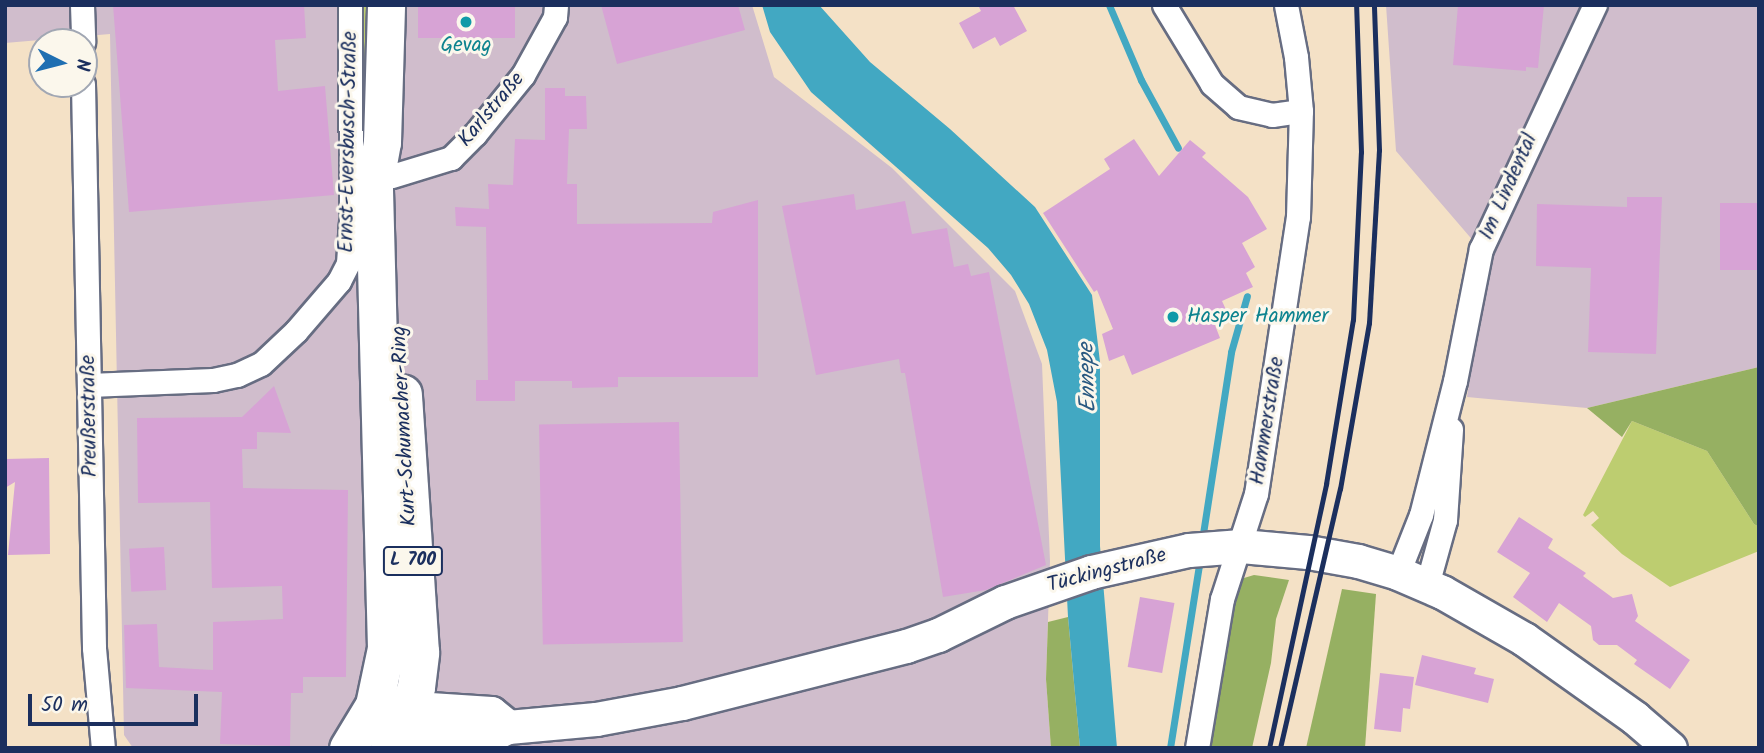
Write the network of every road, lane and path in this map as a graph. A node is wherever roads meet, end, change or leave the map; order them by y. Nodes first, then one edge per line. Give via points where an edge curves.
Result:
1 (82, 5) edge
2 (350, 5) edge
3 (386, 5) edge
4 (556, 5) edge
5 (1164, 5) edge
6 (1286, 5) edge
7 (1595, 5) edge
8 (83, 28) edge
9 (83, 98) edge
10 (1301, 111) junction
11 (387, 159) junction
12 (1455, 381) junction
13 (89, 385) junction
14 (1230, 547) junction
15 (1412, 579) junction
16 (392, 724) edge
17 (103, 748) edge
18 (348, 748) edge
19 (1197, 748) edge
20 (1670, 748) edge

1 - 8 street
2 - 13 street, Ernst-Eversbusch-Straße via 351,224 348,263 338,281 261,364 237,375
3 - 11 main road, L 700
4 - 11 street, Karlstraße via 555,17 523,75 451,158
5 - 10 street via 1212,84 1238,107 1272,115
6 - 10 street, Hammerstraße
7 - 12 street, Im Lindental via 1481,248
9 - 13 street, Preußerstraße
10 - 14 street, Hammerstraße via 1298,217 1256,494
11 - 16 main road, Kurt-Schumacher-Ring / L 700 via 374,186 382,557
11 - 16 main road, Kurt-Schumacher-Ring / L 700 via 419,652 415,687
12 - 15 street, Im Lindental via 1421,515
12 - 15 street, Im Lindental via 1445,520
13 - 17 street, Preußerstraße via 94,648
14 - 15 street, Tückingstraße via 1331,556
14 - 16 street, Tückingstraße via 1148,558 1042,588 906,646 761,685 596,719 508,727 485,738 446,739
14 - 19 street, Hammerstraße
15 - 20 street, Tückingstraße via 1468,604 1524,639
16 - 18 main road, Kurt-Schumacher-Ring / L 700

